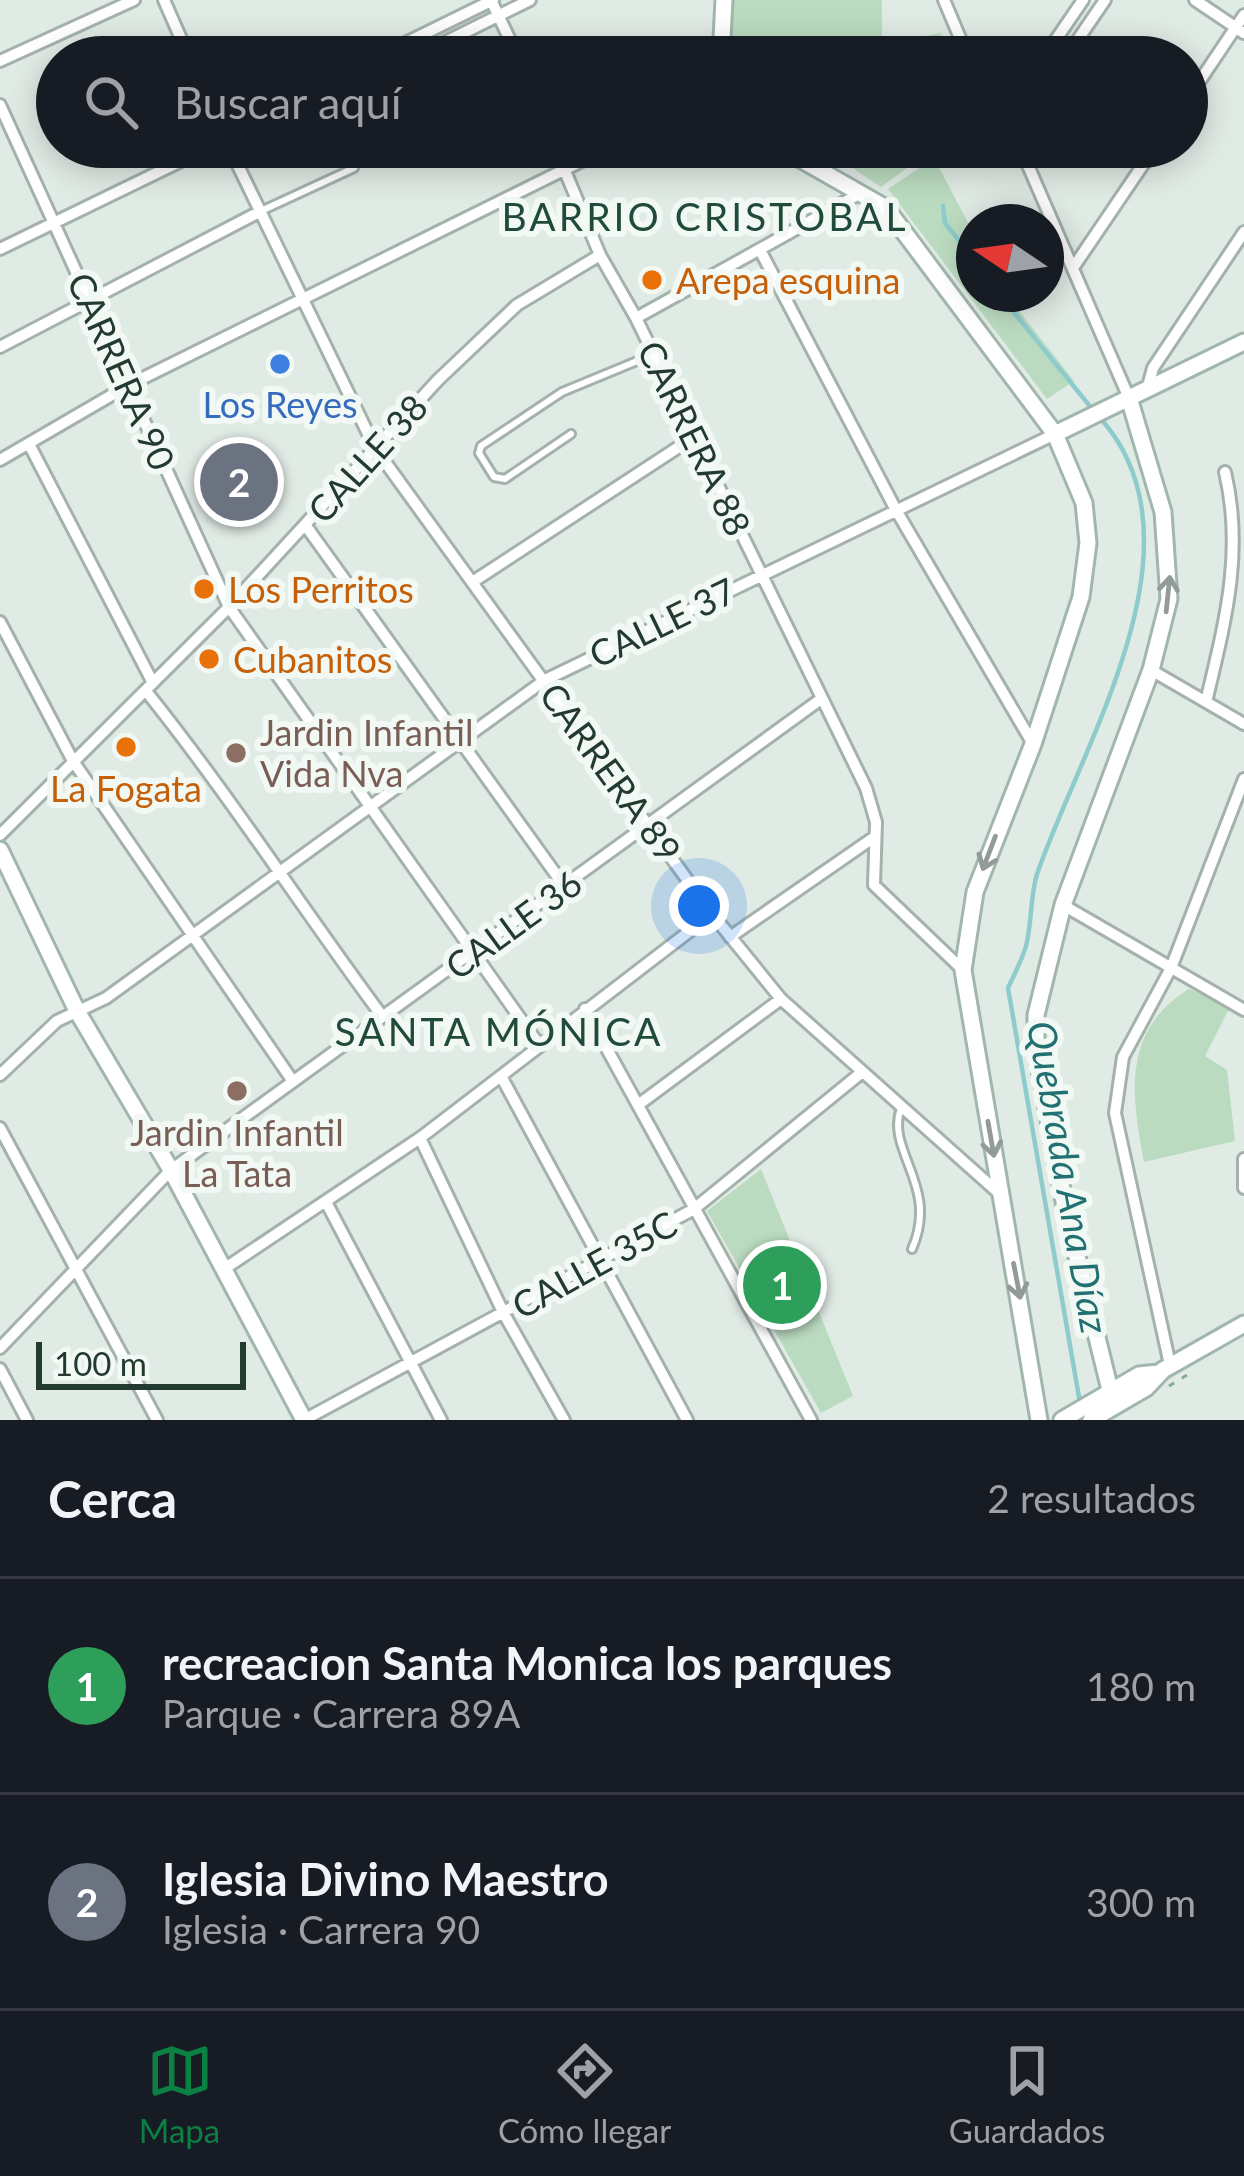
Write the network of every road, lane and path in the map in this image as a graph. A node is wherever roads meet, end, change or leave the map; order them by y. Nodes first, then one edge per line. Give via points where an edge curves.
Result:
1 (134, 0) edge
2 (164, 0) edge
3 (492, 0) edge
4 (530, 0) edge
5 (724, 0) edge
6 (944, 0) edge
7 (1083, 0) edge
8 (1105, 0) edge
9 (1195, 0) edge
10 (1244, 15) edge
11 (499, 16) junction
12 (1240, 30) edge
13 (55, 36) edge
14 (180, 36) edge
15 (419, 36) edge
16 (458, 36) edge
17 (508, 36) edge
18 (722, 36) edge
19 (959, 36) edge
20 (1058, 36) edge
21 (1080, 36) edge
22 (36, 45) edge
23 (0, 61) edge
24 (1208, 72) edge
25 (0, 106) edge
26 (167, 168) edge
27 (240, 168) edge
28 (354, 168) dead end
29 (568, 168) edge
30 (814, 168) edge
31 (1030, 168) edge
32 (1141, 168) edge
33 (564, 170) junction
34 (859, 194) junction
35 (261, 211) junction
36 (55, 223) junction
37 (1244, 232) edge
38 (0, 249) edge
39 (760, 250) junction
40 (600, 255) junction
41 (1075, 265) junction
42 (88, 296) junction
43 (302, 299) junction
44 (636, 318) junction
45 (1244, 342) edge
46 (0, 346) edge
47 (654, 355) junction
48 (129, 385) junction
49 (1147, 390) junction
50 (1123, 402) junction
51 (571, 434) dead end
52 (1055, 434) junction
53 (694, 436) junction
54 (29, 444) junction
55 (375, 448) junction
56 (0, 460) edge
57 (1225, 472) dead end
58 (896, 510) junction
59 (306, 526) junction
60 (762, 572) junction
61 (474, 580) junction
62 (230, 607) junction
63 (0, 622) edge
64 (1151, 670) junction
65 (545, 680) junction
66 (149, 687) junction
67 (820, 699) junction
68 (1206, 702) junction
69 (1244, 724) edge
70 (462, 739) junction
71 (1033, 744) junction
72 (73, 761) junction
73 (1244, 778) edge
74 (370, 810) junction
75 (649, 824) junction
76 (0, 835) edge
77 (874, 838) junction
78 (0, 850) edge
79 (280, 877) junction
80 (566, 887) junction
81 (1064, 905) junction
82 (712, 914) junction
83 (196, 935) junction
84 (730, 937) junction
85 (473, 954) junction
86 (1171, 968) junction
87 (962, 970) junction
88 (782, 999) junction
89 (585, 1009) junction
90 (77, 1010) junction
91 (1244, 1010) edge
92 (382, 1016) junction
93 (539, 1045) junction
94 (861, 1073) junction
95 (0, 1075) edge
96 (501, 1076) junction
97 (292, 1080) junction
98 (638, 1105) junction
99 (901, 1108) junction
100 (0, 1128) edge
101 (420, 1138) junction
102 (1242, 1163) edge
103 (172, 1170) junction
104 (1244, 1188) edge
105 (1001, 1195) junction
106 (326, 1202) junction
107 (694, 1209) junction
108 (912, 1249) dead end
109 (600, 1263) junction
110 (224, 1269) junction
111 (77, 1273) junction
112 (504, 1314) junction
113 (1244, 1324) edge
114 (0, 1348) edge
115 (407, 1362) junction
116 (0, 1369) edge
117 (1164, 1369) junction
118 (1192, 1371) dead end
119 (1110, 1390) junction
120 (1158, 1392) dead end
121 (1100, 1413) edge
122 (1065, 1417) edge
123 (27, 1420) edge
124 (157, 1420) edge
125 (304, 1420) edge
126 (441, 1420) edge
127 (564, 1420) edge
128 (687, 1420) edge
129 (811, 1420) edge
130 (1039, 1420) edge

1 - 13 street
2 - 14 street
3 - 11 street
3 - 15 street
4 - 11 street
5 - 18 street
6 - 19 street
7 - 20 street
8 - 21 street
9 - 12 street
10 - 12 street
11 - 16 street
11 - 17 street
12 - 24 street
22 - 23 street
25 - 36 street, CARRERA 90
26 - 36 street
27 - 35 street, CARRERA 89
28 - 35 lane
29 - 33 street
30 - 34 street
31 - 41 street
32 - 41 street
33 - 40 street, CARRERA 88
33 - 43 street
34 - 39 street
34 - 52 street via 886,208
35 - 42 street
35 - 43 street, CARRERA 89
36 - 38 street
36 - 42 street, CARRERA 90
37 - 49 street via 1153,368
39 - 44 street
39 - 58 street
40 - 44 street, CARRERA 88
40 - 55 street, CALLE 38 via 517,305
41 - 50 street
42 - 46 street
42 - 48 street, CARRERA 90
43 - 48 street
43 - 55 street, CARRERA 89
44 - 47 street, CARRERA 88
45 - 49 street, CALLE 37
47 - 51 lane via 533,408 479,453 499,480
47 - 53 street, CARRERA 88
48 - 54 street
48 - 62 street, CARRERA 90
49 - 50 street, CALLE 37
50 - 52 street, CALLE 37
64 -> 50 street via 1169,599 1169,546 1156,479
52 - 58 street, CALLE 37
52 - 71 street via 1084,503 1086,568
53 - 60 street, CARRERA 88
53 - 61 street
54 - 56 street
54 - 66 street
55 - 59 street, CALLE 38
55 - 61 street, CARRERA 89
57 - 68 street via 1242,527 1241,556
58 - 60 street, CALLE 37
58 - 71 street
59 - 62 street, CALLE 38
59 - 70 street
60 - 65 street, CALLE 37
60 - 67 street, CARRERA 88
61 - 65 street, CARRERA 89
62 - 66 street, CALLE 38
62 - 74 street, CARRERA 90
63 - 72 street
64 - 68 street
64 - 81 street
65 - 70 street, CALLE 37
65 - 75 street, CARRERA 89
66 - 72 street, CALLE 38
66 - 79 street
67 - 75 street, CALLE 36
67 - 77 street, CARRERA 88 via 874,807
68 - 69 street
70 - 74 street, CALLE 37
70 - 80 street
71 -> 87 street via 975,892
72 - 76 street, CALLE 38
72 - 83 street
73 - 86 street
74 - 79 street, CALLE 37
74 - 85 street, CARRERA 90
75 - 80 street, CALLE 36
75 - 82 street, CARRERA 89
77 - 84 street
77 - 87 street, CARRERA 88 via 874,885
78 - 90 street
79 - 83 street, CALLE 37
79 - 92 street
80 - 85 street, CALLE 36
81 - 86 street
81 - 119 street via 1039,992 1036,1048
82 - 84 street, CARRERA 89
82 - 89 street
83 - 90 street, CALLE 37
83 - 97 street
84 - 88 street, CARRERA 89
85 - 92 street, CALLE 36
85 - 93 street, CARRERA 90
86 - 91 street
86 - 117 street via 1123,1057 1115,1113
87 -> 105 street
88 - 94 street, CARRERA 89
88 - 98 street
89 - 93 street
89 - 98 street
90 - 95 street, CALLE 37
90 - 103 street
92 - 97 street, CALLE 36
93 - 96 street
94 - 99 street, CARRERA 89
94 - 107 street, CALLE 35C
96 - 101 street
96 - 109 street
97 - 103 street, CALLE 36
98 - 107 street
99 - 105 street, CARRERA 89
99 - 108 lane via 897,1130 922,1197
100 - 111 street
101 - 106 street
101 - 112 street
102 - 104 street
103 - 110 street
103 - 111 street, CALLE 36
105 -> 130 street
106 - 110 street
106 - 115 street
107 - 109 street, CALLE 35C
107 - 129 street
109 - 112 street, CALLE 35C
109 - 128 street
110 - 125 street
111 - 114 street, CALLE 36
111 - 124 street
112 - 115 street, CALLE 35C
112 - 127 street
113 - 117 street
115 - 125 street, CALLE 35C
115 - 126 street
116 - 123 street
117 - 119 street
117 - 121 street
118 - 120 path
119 - 121 street
121 - 122 street

